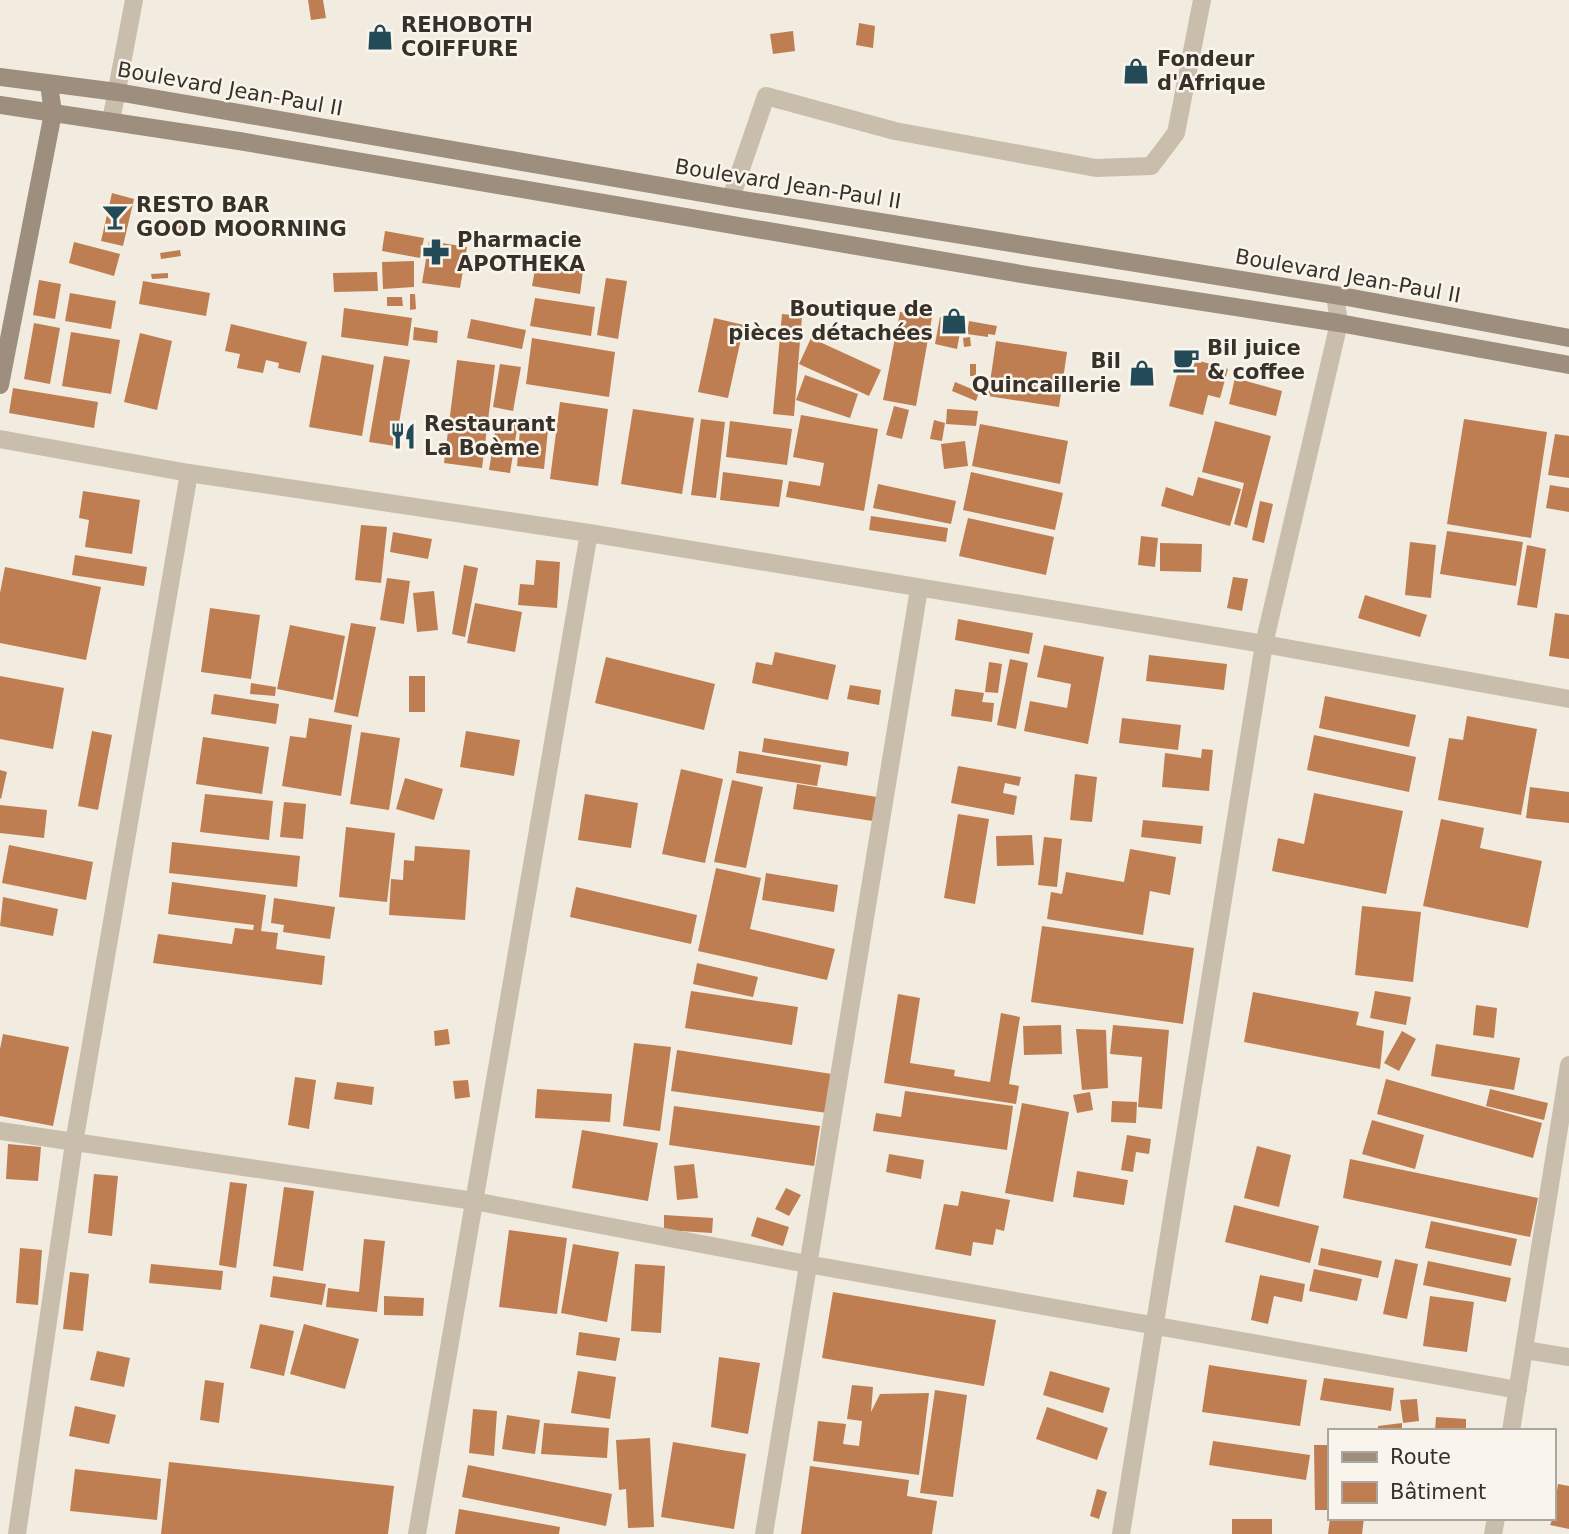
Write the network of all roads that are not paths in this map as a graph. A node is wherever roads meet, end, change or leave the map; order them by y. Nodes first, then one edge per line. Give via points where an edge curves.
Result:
1 (134, 0) edge
2 (1202, 0) edge
3 (0, 77) edge
4 (49, 84) junction
5 (117, 92) junction
6 (0, 105) edge
7 (53, 113) junction
8 (111, 121) junction
9 (731, 198) junction
10 (1335, 295) junction
11 (1339, 323) junction
12 (1569, 338) edge
13 (1569, 365) edge
14 (0, 385) edge
15 (0, 439) edge
16 (189, 473) junction
17 (589, 533) junction
18 (919, 589) junction
19 (1264, 644) junction
20 (1569, 699) edge
21 (1569, 1065) edge
22 (0, 1131) edge
23 (74, 1143) junction
24 (474, 1201) junction
25 (807, 1264) junction
26 (1154, 1326) junction
27 (1525, 1350) junction
28 (1569, 1357) edge
29 (1518, 1390) junction
30 (1511, 1429) edge
31 (17, 1534) edge
32 (417, 1534) edge
33 (764, 1534) edge
34 (1121, 1534) edge

1 - 5 street
2 - 9 street via 1176,133 1151,166 1096,168 895,131 766,96
3 - 4 main road, Boulevard Jean-Paul II
4 - 5 main road, Boulevard Jean-Paul II
4 - 7 main road
5 - 8 street
5 - 9 main road, Boulevard Jean-Paul II
6 - 7 main road
7 - 8 main road
7 - 14 main road
8 - 11 main road
9 - 10 main road, Boulevard Jean-Paul II
10 - 11 street
10 - 12 main road, Boulevard Jean-Paul II
11 - 13 main road
11 - 19 street
15 - 16 street
16 - 17 street
16 - 23 street
17 - 18 street
17 - 24 street
18 - 19 street
18 - 25 street
19 - 20 street
19 - 26 street
21 - 27 street
22 - 23 street
23 - 24 street
23 - 31 street
24 - 25 street
24 - 32 street
25 - 26 street
25 - 33 street
26 - 29 street
26 - 34 street
27 - 28 street
27 - 29 street
29 - 30 street

